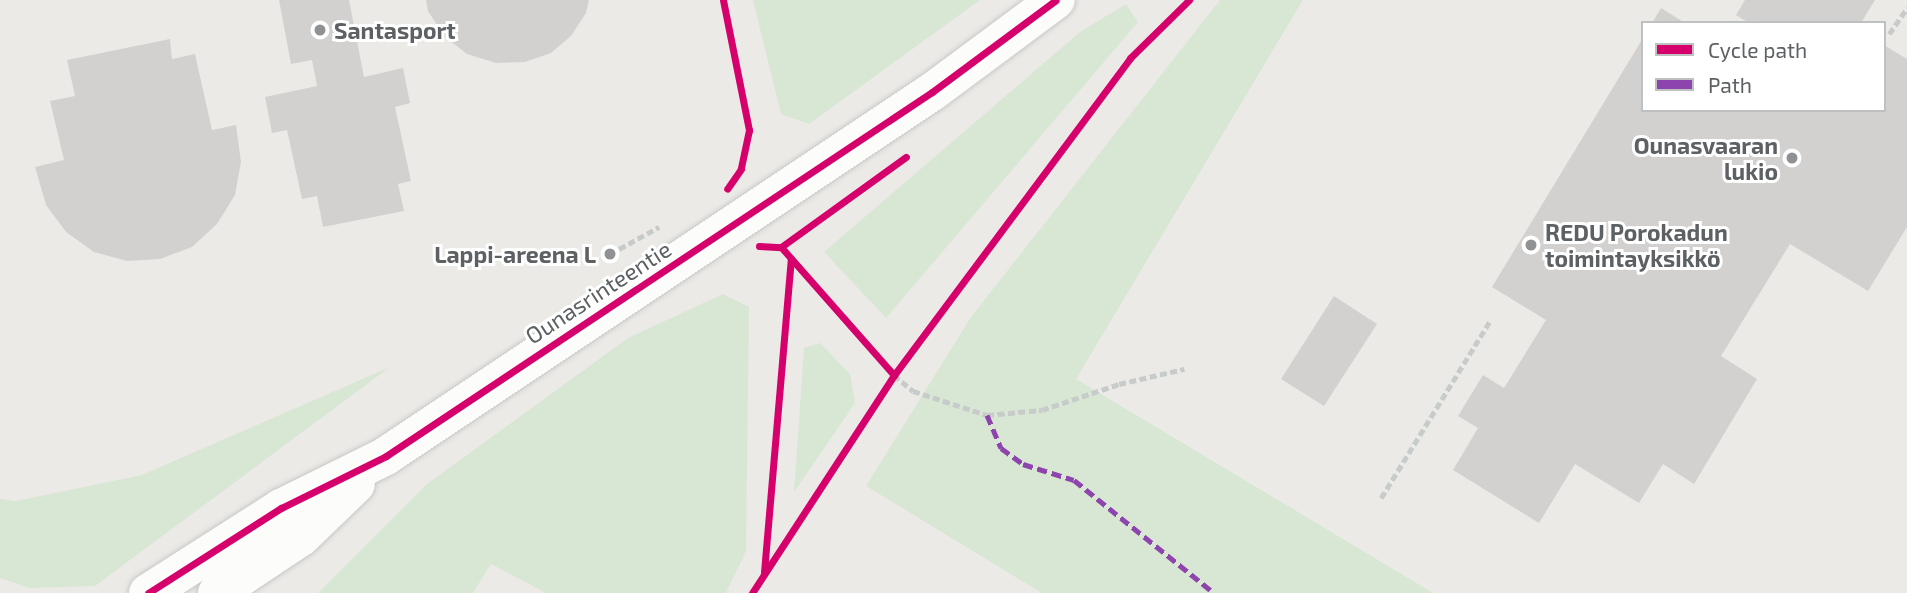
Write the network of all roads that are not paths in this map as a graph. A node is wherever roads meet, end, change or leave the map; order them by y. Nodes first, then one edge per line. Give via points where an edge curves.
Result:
1 (1056, 0) edge
2 (386, 456) junction
3 (148, 593) edge
4 (217, 593) edge

1 - 2 street, Ounasrinteentie via 932,92
2 - 3 street, Ounasrinteentie via 281,508
2 - 4 street, Ounasrinteentie via 301,537

